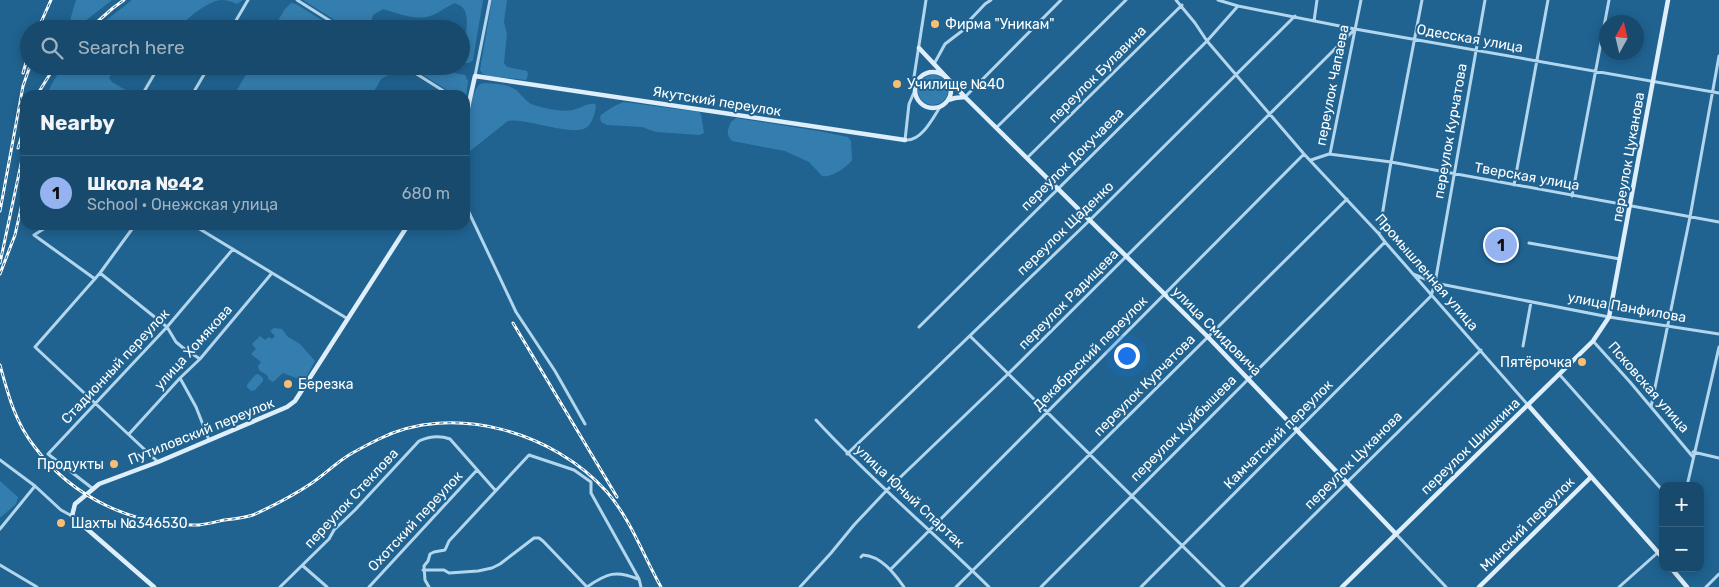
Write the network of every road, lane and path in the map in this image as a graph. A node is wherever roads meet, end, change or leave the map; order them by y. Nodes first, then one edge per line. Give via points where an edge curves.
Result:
1 (248, 0) edge
2 (297, 0) edge
3 (490, 0) edge
4 (926, 0) edge
5 (992, 0) edge
6 (1061, 0) edge
7 (1126, 0) edge
8 (1176, 0) edge
9 (1218, 0) edge
10 (1318, 0) edge
11 (1361, 0) edge
12 (1422, 0) edge
13 (1484, 0) edge
14 (1548, 0) edge
15 (1609, 0) edge
16 (1668, 0) edge
17 (1182, 5) junction
18 (1238, 6) junction
19 (1295, 16) junction
20 (236, 20) edge
21 (329, 20) edge
22 (1314, 21) junction
23 (1355, 29) junction
24 (1415, 39) junction
25 (1207, 41) junction
26 (919, 48) junction
27 (1476, 50) junction
28 (1719, 56) edge
29 (1538, 62) junction
30 (934, 65) junction
31 (1595, 72) junction
32 (1236, 74) junction
33 (154, 75) edge
34 (204, 75) edge
35 (418, 75) edge
36 (475, 76) junction
37 (944, 77) junction
38 (1653, 82) junction
39 (915, 88) junction
40 (145, 90) edge
41 (195, 90) edge
42 (442, 90) edge
43 (1712, 92) junction
44 (470, 94) edge
45 (1719, 94) edge
46 (965, 97) junction
47 (947, 101) junction
48 (940, 107) junction
49 (1271, 114) junction
50 (996, 128) junction
51 (905, 140) junction
52 (1304, 154) junction
53 (1330, 154) junction
54 (1027, 158) junction
55 (1311, 160) junction
56 (1391, 162) junction
57 (1454, 174) junction
58 (1514, 185) junction
59 (1058, 188) junction
60 (1572, 196) junction
61 (1347, 199) junction
62 (1631, 205) junction
63 (470, 215) edge
64 (1690, 217) junction
65 (1090, 220) junction
66 (1719, 222) edge
67 (42, 230) edge
68 (130, 230) edge
69 (201, 230) edge
70 (405, 230) edge
71 (1379, 234) junction
72 (1384, 242) junction
73 (1529, 243) dead end
74 (233, 249) junction
75 (1127, 257) junction
76 (1621, 260) junction
77 (100, 273) junction
78 (272, 273) junction
79 (1413, 274) junction
80 (95, 278) junction
81 (1436, 283) junction
82 (1165, 294) junction
83 (1431, 296) junction
84 (1531, 302) junction
85 (1609, 317) junction
86 (349, 319) junction
87 (1668, 326) junction
88 (919, 327) dead end
89 (167, 328) junction
90 (1719, 334) edge
91 (970, 336) junction
92 (1208, 337) junction
93 (1593, 340) junction
94 (1523, 346) dead end
95 (1719, 347) edge
96 (1481, 350) junction
97 (200, 359) junction
98 (1559, 373) junction
99 (1008, 374) junction
100 (180, 378) junction
101 (1248, 379) junction
102 (97, 404) junction
103 (1528, 405) junction
104 (1651, 407) junction
105 (1047, 412) junction
106 (816, 420) dead end
107 (586, 424) dead end
108 (1298, 430) junction
109 (129, 434) junction
110 (209, 440) junction
111 (847, 454) junction
112 (1090, 455) junction
113 (1694, 455) junction
114 (1719, 458) edge
115 (0, 460) edge
116 (158, 462) junction
117 (477, 470) junction
118 (1591, 477) junction
119 (1347, 482) junction
120 (1688, 482) edge
121 (35, 486) junction
122 (1659, 486) edge
123 (92, 488) junction
124 (495, 490) junction
125 (888, 490) junction
126 (1132, 496) junction
127 (72, 516) junction
128 (930, 529) junction
129 (0, 530) edge
130 (1396, 534) junction
131 (1183, 546) junction
132 (1658, 552) joint
133 (860, 557) dead end
134 (0, 566) edge
135 (303, 566) junction
136 (891, 569) junction
137 (423, 570) junction
138 (972, 570) junction
139 (1674, 572) edge
140 (1719, 574) edge
141 (639, 579) junction
142 (37, 587) edge
143 (154, 587) edge
144 (280, 587) edge
145 (327, 587) edge
146 (369, 587) edge
147 (429, 587) edge
148 (587, 587) edge
149 (641, 587) edge
150 (800, 587) edge
151 (904, 587) edge
152 (956, 587) edge
153 (989, 587) edge
154 (1041, 587) edge
155 (1141, 587) edge
156 (1224, 587) edge
157 (1241, 587) edge
158 (1342, 587) edge
159 (1446, 587) edge
160 (1479, 587) edge
161 (1619, 587) edge
162 (1687, 587) edge
163 (1706, 587) edge

1 - 20 street
2 - 21 street
3 - 36 street
4 - 26 street
5 - 30 street via 945,44
6 - 46 street
7 - 50 street
8 - 17 street, Промышленная улица
9 - 18 street, Одесская улица
10 - 22 street
11 - 23 street, переулок Чапаева
12 - 24 street
13 - 27 street, переулок Курчатова
14 - 29 street
15 - 31 street
16 - 38 main road, переулок Цуканова
17 - 25 street, Промышленная улица
17 - 54 street, переулок Булавина
18 - 19 street, Одесская улица
18 - 25 street, переулок Докучаева
19 - 22 street, Одесская улица
19 - 32 street, переулок Щаденко
22 - 23 street, Одесская улица
23 - 24 street, Одесская улица
23 - 49 street, переулок Радищева
23 - 53 street, переулок Чапаева
24 - 27 street, Одесская улица
24 - 56 street
25 - 32 street, Промышленная улица
25 - 59 street, переулок Докучаева
26 - 30 main road, улица Смидовича
26 - 39 street
27 - 29 street, Одесская улица
27 - 57 street, переулок Курчатова
28 - 43 street
29 - 31 street, Одесская улица
29 - 58 street
30 - 37 main road, улица Смидовича
31 - 38 street, Одесская улица
31 - 60 street
32 - 49 street, Промышленная улица
32 - 65 street, переулок Щаденко
33 - 40 street
34 - 41 street
35 - 42 street
36 - 44 main road
36 - 51 main road, Якутский переулок
37 - 39 main road via 928,73 920,78
37 - 46 main road, улица Смидовича
37 - 47 main road via 951,88
38 - 43 street, Одесская улица
38 - 62 main road, переулок Цуканова
39 - 48 main road via 917,99 923,105
39 - 51 street via 909,104
43 - 45 street, Одесская улица
43 - 64 street
46 - 47 main road
46 - 50 main road, улица Смидовича
47 - 48 main road
48 - 51 street via 928,127 914,138
49 - 52 street, Промышленная улица
49 - 75 street, переулок Радищева
50 - 54 main road, улица Смидовича
52 - 55 street, Промышленная улица
52 - 82 street, Декабрьский переулок
53 - 55 street, переулок Чапаева
53 - 56 street, Тверская улица
54 - 59 main road, улица Смидовича
55 - 61 street, Промышленная улица
56 - 57 street, Тверская улица
56 - 71 street
57 - 58 street, Тверская улица
57 - 81 street, переулок Курчатова
58 - 60 street, Тверская улица
59 - 65 main road, улица Смидовича
59 - 88 street, переулок Докучаева
60 - 62 street, Тверская улица
61 - 71 street, Промышленная улица
61 - 92 street, переулок Курчатова
62 - 64 street, Тверская улица
62 - 76 main road, переулок Цуканова
63 - 107 street via 516,312
64 - 66 street, Тверская улица
64 - 87 street
65 - 75 main road, улица Смидовича
65 - 91 street, переулок Щаденко
67 - 80 street via 34,235
68 - 77 street
69 - 74 street
70 - 86 main road, Путиловский переулок
71 - 72 street, Промышленная улица
72 - 79 street, Промышленная улица
72 - 101 street, переулок Куйбышева
73 - 76 street
74 - 78 street
74 - 89 street, Стадионный переулок
75 - 82 main road, улица Смидовича
75 - 99 street, переулок Радищева
76 - 85 main road, переулок Цуканова
77 - 80 street
77 - 89 street
78 - 86 street
78 - 97 street, улица Хомякова
79 - 81 street, улица Панфилова
79 - 83 street, Промышленная улица
80 - 102 street via 35,347
81 - 83 street, переулок Курчатова
81 - 84 street, улица Панфилова
82 - 92 main road, улица Смидовича
82 - 105 street, Декабрьский переулок
83 - 96 street, Промышленная улица
83 - 108 street, Камчатский переулок
84 - 85 street, улица Панфилова
84 - 94 street
85 - 87 street, улица Панфилова
85 - 93 main road, переулок Шишкина
86 - 110 main road, Путиловский переулок via 295,401
87 - 90 street, улица Панфилова
87 - 104 street
89 - 97 street via 176,342
89 - 102 street, Стадионный переулок
91 - 99 street
91 - 111 street, переулок Щаденко
92 - 101 main road, улица Смидовича
92 - 112 street, переулок Курчатова
93 - 98 main road, переулок Шишкина
93 - 104 street, Псковская улица
95 - 113 street
96 - 103 street, Промышленная улица
96 - 119 street, переулок Цуканова
97 - 100 street, улица Хомякова
98 - 103 main road, переулок Шишкина
98 - 122 street
99 - 105 street
99 - 125 street, переулок Радищева
100 - 109 street, улица Хомякова
100 - 110 street
101 - 108 main road, улица Смидовича
101 - 126 street, переулок Куйбышева
102 - 109 street
102 - 123 street, Стадионный переулок via 48,454
103 - 118 main road, Промышленная улица
103 - 130 main road, переулок Шишкина
104 - 113 street, Псковская улица
105 - 112 street
105 - 128 street, Декабрьский переулок
106 - 111 street, улица Юный Спартак
108 - 119 main road, улица Смидовича
108 - 131 street, Камчатский переулок
109 - 116 street
110 - 116 main road, Путиловский переулок
111 - 125 street, улица Юный Спартак
112 - 126 street
112 - 138 street, переулок Курчатова
113 - 114 street, Псковская улица
113 - 120 street
115 - 121 street
116 - 123 main road, Путиловский переулок
117 - 124 street
117 - 135 street, переулок Стеклова via 450,439 442,436 419,441
117 - 146 street, Охотский переулок
118 - 132 main road, Промышленная улица
118 - 160 main road, Минский переулок
119 - 130 main road, улица Смидовича
119 - 157 street, переулок Цуканова
121 - 127 street
121 - 129 street
123 - 127 main road, Путиловский переулок via 75,504
124 - 137 street via 448,541 445,550 430,554
124 - 141 street via 529,455 574,470 591,482 591,493
125 - 128 street, улица Юный Спартак
125 - 150 street, переулок Радищева
126 - 131 street
126 - 154 street, переулок Куйбышева
127 - 143 main road
128 - 136 street, Декабрьский переулок
128 - 138 street, улица Юный Спартак
130 - 158 main road, переулок Шишкина
130 - 159 street, улица Смидовича
131 - 155 street, Камчатский переулок
131 - 156 street
132 - 161 street
133 - 136 street via 872,556
134 - 142 street
135 - 144 street, переулок Стеклова
135 - 145 street
136 - 151 street
137 - 147 street
137 - 148 street via 449,573 478,571 500,564 528,541 539,538
138 - 152 street, переулок Курчатова
138 - 153 street, улица Юный Спартак
139 - 162 main road
140 - 163 street
141 - 148 street via 614,573
141 - 149 street

